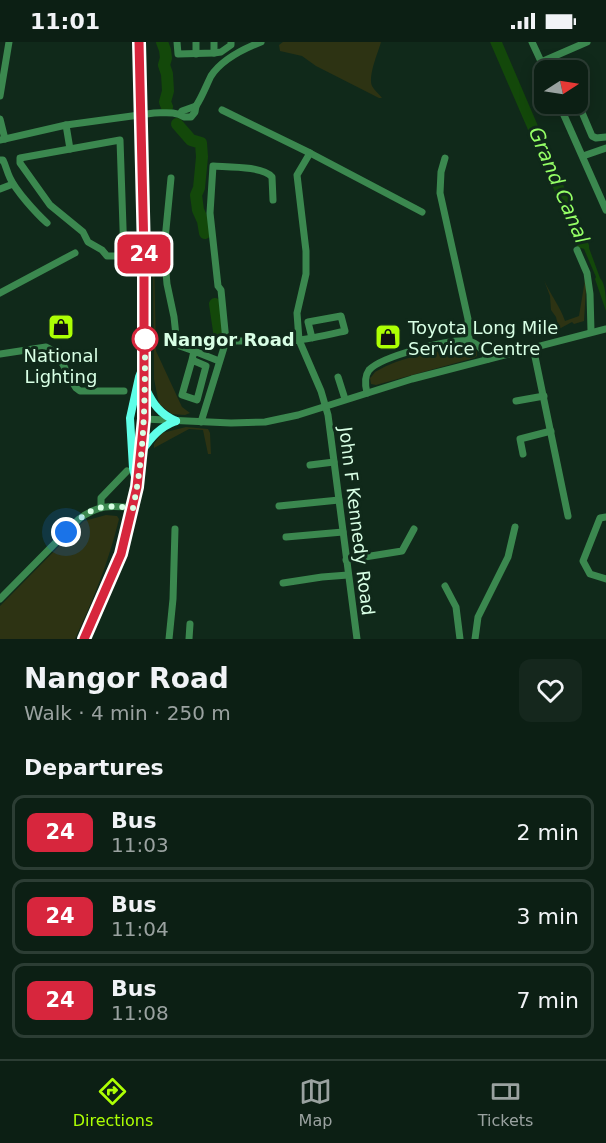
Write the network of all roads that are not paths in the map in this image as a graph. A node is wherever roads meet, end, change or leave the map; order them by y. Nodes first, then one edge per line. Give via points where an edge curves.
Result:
1 (9, 42) edge
2 (139, 42) edge
3 (177, 42) edge
4 (196, 42) edge
5 (213, 42) edge
6 (231, 42) edge
7 (261, 42) edge
8 (532, 42) edge
9 (587, 42) edge
10 (214, 53) junction
11 (196, 54) junction
12 (540, 60) edge
13 (546, 60) edge
14 (0, 96) edge
15 (222, 110) dead end
16 (564, 114) edge
17 (582, 114) edge
18 (141, 115) junction
19 (0, 119) edge
20 (66, 125) junction
21 (606, 137) edge
22 (3, 140) edge
23 (606, 148) edge
24 (70, 149) junction
25 (310, 153) junction
26 (583, 156) junction
27 (445, 158) dead end
28 (0, 160) edge
29 (171, 178) dead end
30 (13, 184) junction
31 (0, 189) edge
32 (602, 191) edge
33 (273, 200) dead end
34 (606, 210) edge
35 (422, 212) dead end
36 (47, 223) dead end
37 (577, 250) dead end
38 (75, 254) dead end
39 (0, 293) edge
40 (606, 329) edge
41 (591, 331) junction
42 (312, 338) junction
43 (299, 340) junction
44 (226, 341) junction
45 (469, 341) junction
46 (532, 347) junction
47 (194, 351) junction
48 (0, 354) edge
49 (488, 359) junction
50 (192, 360) junction
51 (219, 361) junction
52 (145, 362) junction
53 (338, 377) dead end
54 (145, 386) junction
55 (124, 391) dead end
56 (367, 393) junction
57 (543, 396) junction
58 (345, 399) junction
59 (516, 401) dead end
60 (326, 406) junction
61 (144, 419) junction
62 (176, 420) junction
63 (201, 422) junction
64 (552, 432) junction
65 (141, 454) junction
66 (523, 454) dead end
67 (334, 462) junction
68 (310, 465) dead end
69 (127, 471) dead end
70 (137, 487) junction
71 (339, 500) junction
72 (279, 506) dead end
73 (101, 507) junction
74 (133, 508) junction
75 (568, 516) dead end
76 (606, 517) edge
77 (514, 527) dead end
78 (176, 529) dead end
79 (414, 529) dead end
80 (343, 532) junction
81 (286, 537) dead end
82 (346, 560) junction
83 (348, 575) junction
84 (606, 579) edge
85 (283, 583) dead end
86 (445, 586) dead end
87 (0, 599) edge
88 (190, 624) dead end
89 (84, 639) edge
90 (169, 639) edge
91 (189, 639) edge
92 (357, 639) edge
93 (460, 639) edge
94 (475, 639) edge

1 - 14 street
2 - 18 main road
3 - 11 street via 178,54
4 - 11 street
5 - 10 street
6 - 10 street
7 - 18 street via 225,61 196,106 180,114
8 - 12 street
9 - 13 street
10 - 11 street
15 - 25 street
16 - 26 street
17 - 21 street via 592,136
18 - 20 street
18 - 52 main road
19 - 22 street
20 - 22 street
20 - 24 street
23 - 26 street
24 - 24 street via 20,158 20,163 50,205 83,232 88,242 107,256 124,256 120,140
25 - 35 street
25 - 43 street, John F Kennedy Road via 297,175 306,251 306,274 297,313
26 - 32 street
27 - 45 street via 441,193 468,319
28 - 30 street
29 - 47 street via 164,250 167,284 177,345
30 - 31 street
30 - 36 street
32 - 34 street
33 - 44 street via 273,177 269,173 213,166 210,213
37 - 41 street via 587,273
38 - 39 street
40 - 41 street
41 - 46 street
42 - 42 street via 308,322 341,316 345,331
42 - 43 street
43 - 44 street
43 - 60 street, John F Kennedy Road
44 - 51 street
45 - 49 street via 480,346
45 - 56 street via 403,354 374,366 365,378
46 - 49 street
46 - 57 street
47 - 50 street
47 - 51 street
48 - 55 street via 46,347 80,391
49 - 56 street
50 - 50 street via 206,366 197,400 182,395
51 - 63 street
52 - 54 main road
52 - 70 main road via 130,418
53 - 58 street
54 - 61 main road
54 - 62 main road via 154,405
56 - 58 street
57 - 59 street
57 - 64 street
58 - 60 street
60 - 63 street via 265,422
60 - 67 street, John F Kennedy Road
61 - 62 street
61 - 65 main road
62 - 63 street
62 - 65 main road via 158,430
64 - 66 street via 520,439
64 - 75 street
65 - 70 main road
67 - 68 street
67 - 71 street, John F Kennedy Road
69 - 73 street via 101,498
70 - 74 main road
71 - 72 street
71 - 80 street, John F Kennedy Road
73 - 74 street
73 - 87 street via 79,519
74 - 89 main road via 121,554
76 - 84 street via 600,518 583,561 590,574
77 - 94 street via 508,556 478,616
78 - 90 street
79 - 82 street via 402,551
80 - 81 street
80 - 82 street, John F Kennedy Road
82 - 83 street, John F Kennedy Road
83 - 85 street
83 - 92 street, John F Kennedy Road
86 - 93 street via 456,607
88 - 91 street

